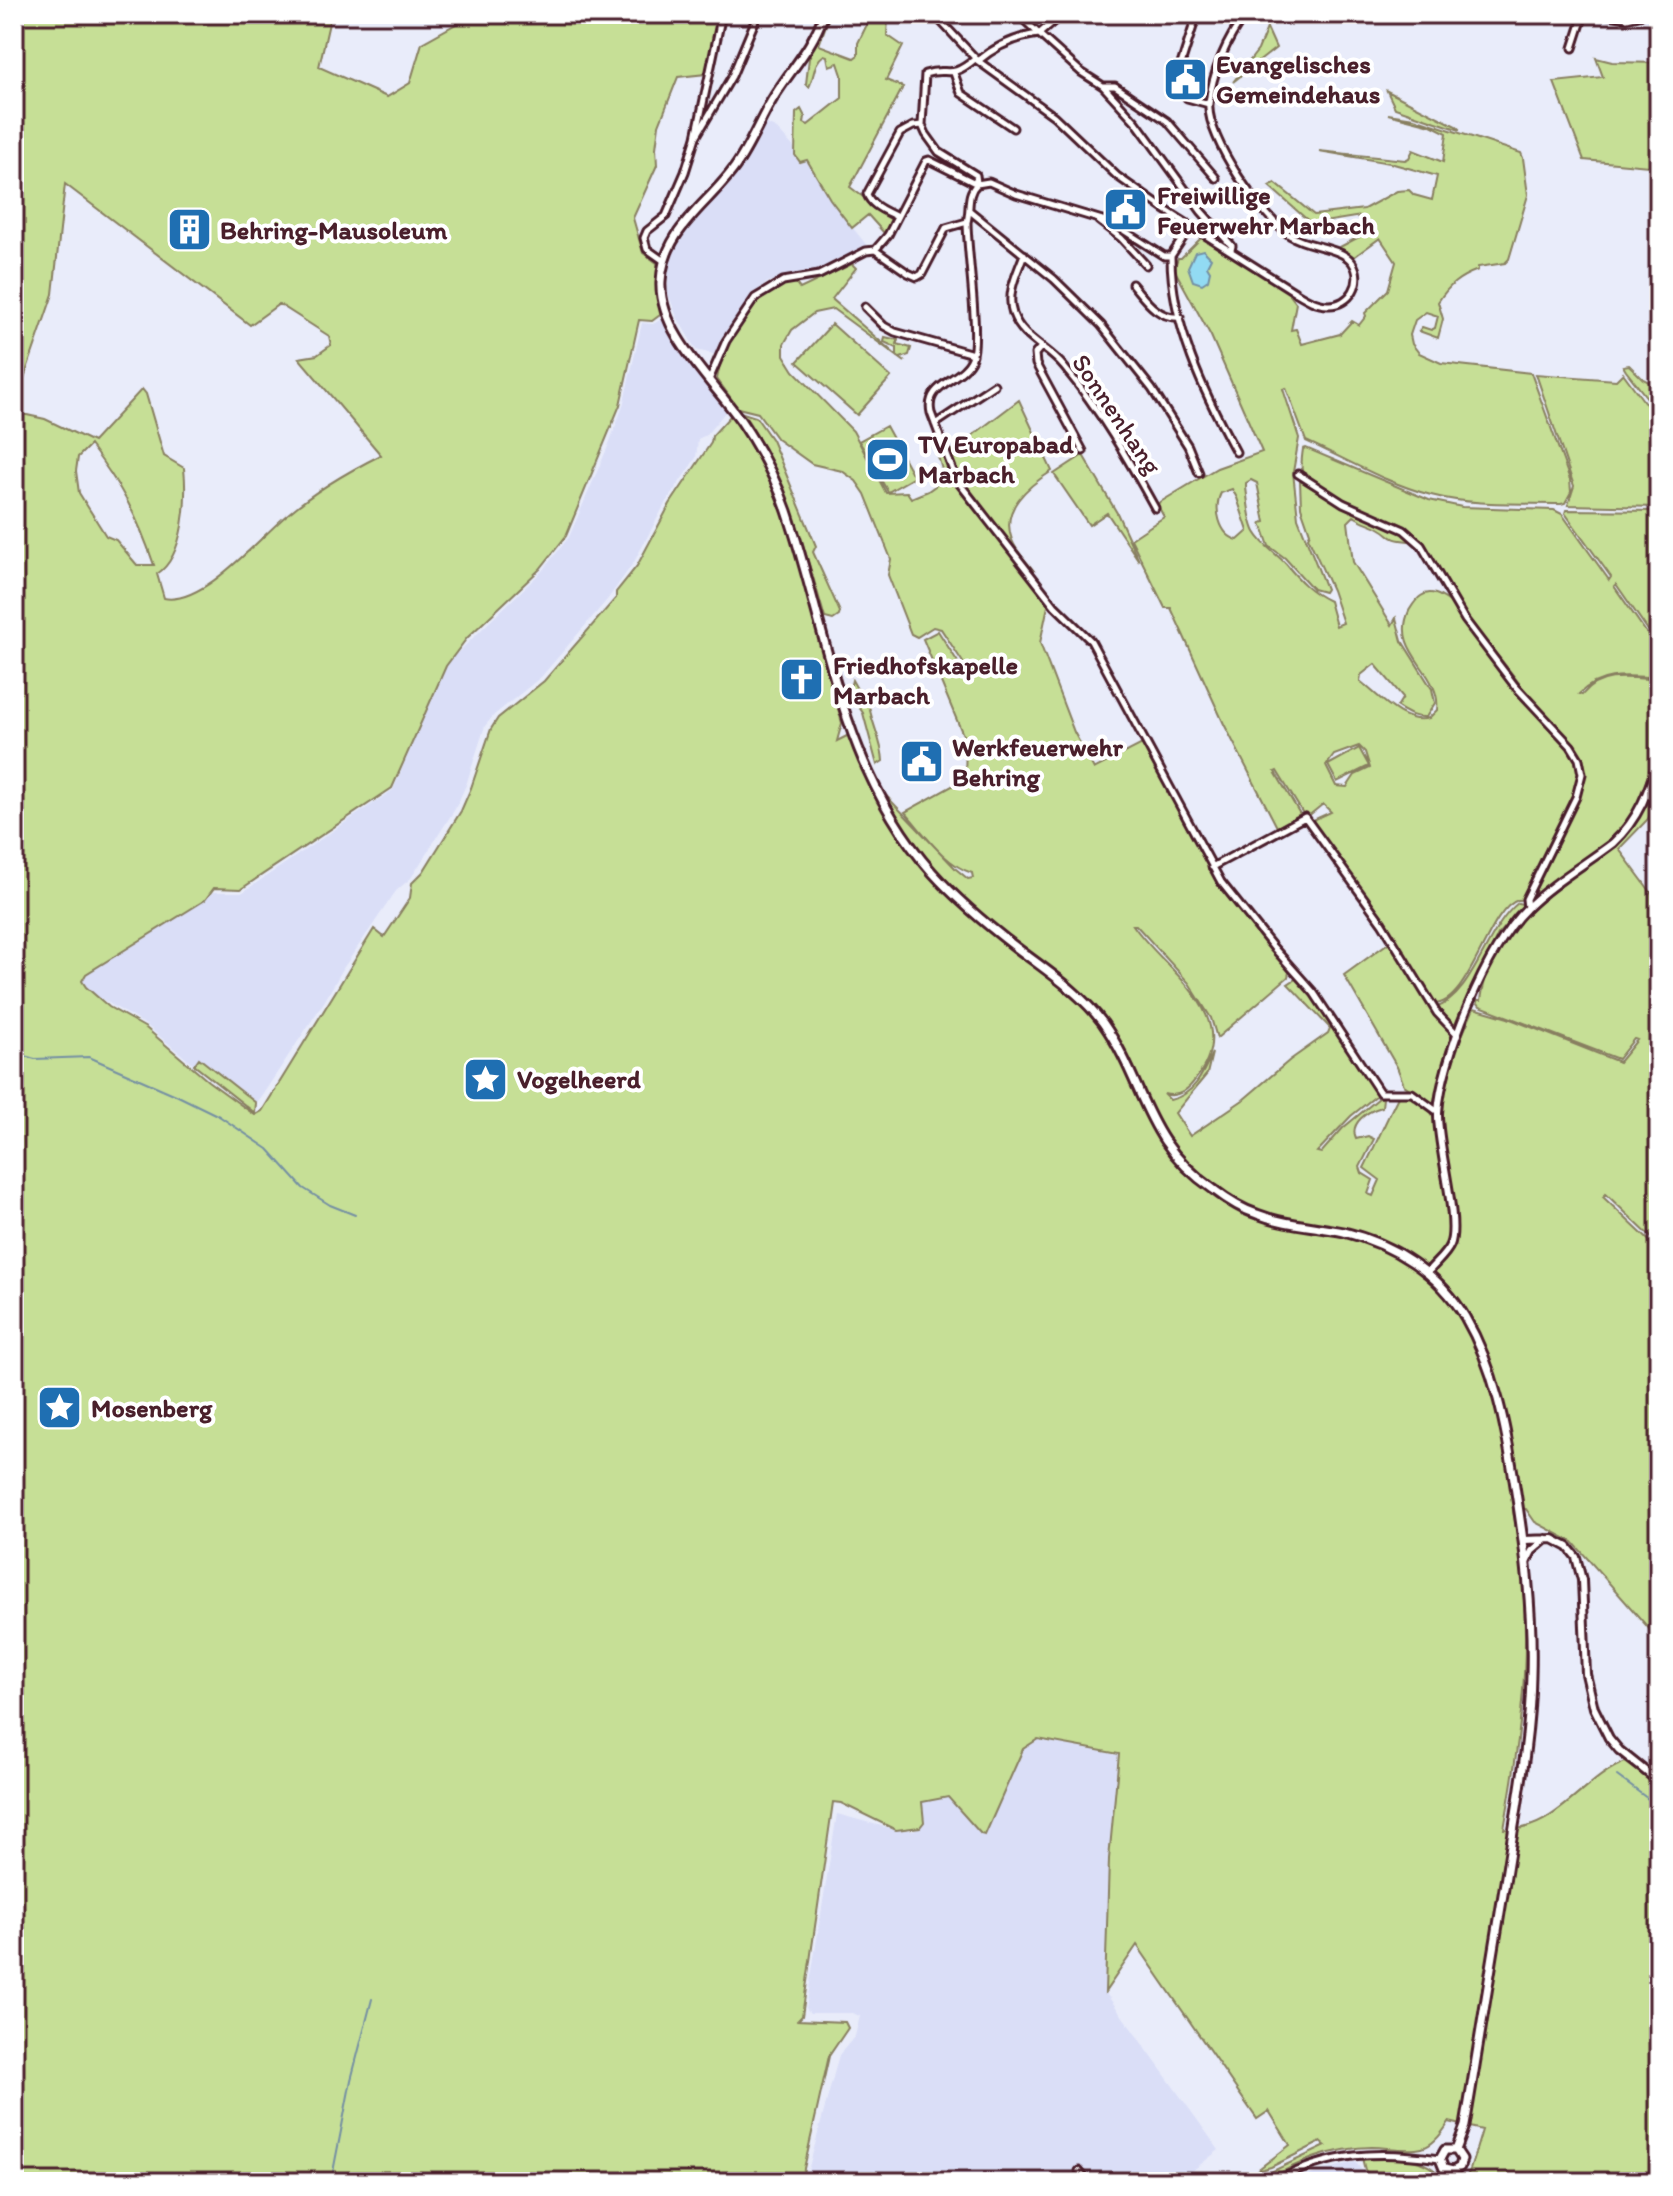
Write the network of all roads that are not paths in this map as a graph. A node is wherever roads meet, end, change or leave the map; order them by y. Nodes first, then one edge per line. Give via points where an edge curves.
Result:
1 (722, 14) edge
2 (758, 14) edge
3 (824, 14) edge
4 (934, 14) edge
5 (1018, 14) edge
6 (1062, 14) edge
7 (1197, 14) edge
8 (1246, 14) edge
9 (1584, 14) edge
10 (1603, 14) edge
11 (1643, 14) edge
12 (1039, 34) junction
13 (1573, 48) dead end
14 (976, 60) junction
15 (954, 73) junction
16 (1103, 86) junction
17 (1209, 104) junction
18 (922, 125) junction
19 (1013, 128) dead end
20 (696, 137) junction
21 (1216, 178) dead end
22 (977, 184) junction
23 (970, 211) junction
24 (897, 217) junction
25 (1098, 220) junction
26 (967, 222) junction
27 (1191, 226) junction
28 (875, 250) junction
29 (1231, 250) junction
30 (1024, 254) junction
31 (1171, 256) junction
32 (664, 261) junction
33 (1146, 265) dead end
34 (1132, 284) dead end
35 (865, 307) dead end
36 (1180, 317) junction
37 (1041, 347) junction
38 (973, 354) junction
39 (709, 380) junction
40 (994, 385) dead end
41 (935, 424) junction
42 (1083, 451) dead end
43 (1236, 452) dead end
44 (1199, 473) dead end
45 (1298, 474) dead end
46 (1155, 508) dead end
47 (1659, 757) edge
48 (1212, 867) junction
49 (1527, 908) junction
50 (1457, 1034) junction
51 (1438, 1112) junction
52 (1427, 1273) junction
53 (1546, 1539) junction
54 (1524, 1540) junction
55 (1526, 1563) junction
56 (1659, 1782) edge
57 (1456, 2150) junction
58 (1440, 2159) junction
59 (1079, 2171) dead end
60 (1453, 2171) junction
61 (1088, 2182) edge
62 (1274, 2182) edge
63 (1454, 2182) edge

1 - 20 street
2 - 20 street via 732,76
3 - 32 main road via 808,50 773,98 738,163 677,233
4 - 14 street
5 - 12 street
6 - 12 street
7 - 17 street via 1176,80 1185,97
8 - 17 street via 1228,43
9 - 13 street
10 - 11 street
12 - 14 street via 1005,43
12 - 16 street
14 - 15 street
14 - 27 street via 1054,116 1117,176
15 - 18 street via 925,74
15 - 19 street via 961,93
16 - 21 street via 1115,86 1167,121
16 - 29 street via 1229,239
17 - 29 street via 1227,157 1266,215 1295,239 1345,256 1356,269 1356,285 1343,302 1318,304
18 - 22 street via 932,146 976,175
18 - 24 street via 900,133 867,194
20 - 32 street via 669,211 644,238 647,249
22 - 23 street via 969,197
22 - 24 street via 929,160
22 - 25 street via 989,182
23 - 26 street
23 - 30 street
24 - 28 street
25 - 31 street
25 - 33 street
26 - 28 street via 946,228 917,277
26 - 38 street
27 - 29 street
27 - 31 street
28 - 39 street via 825,273 783,281 755,298 726,341
30 - 37 street, Sonnenhang via 1010,303 1018,325
30 - 44 street via 1082,305 1133,363 1183,437
31 - 36 street
32 - 39 main road via 663,306 676,335
34 - 36 street via 1161,314
35 - 38 street via 895,332
36 - 43 street via 1202,383
37 - 42 street, Sonnenhang via 1036,364
37 - 46 street, Sonnenhang via 1090,402
38 - 41 street via 960,373 932,394
39 - 52 main road via 744,425 779,491 859,754 894,820 928,867 986,924 1092,1010 1123,1057 1156,1130 1181,1163 1216,1192 1255,1214 1358,1236 1394,1250
40 - 41 street
41 - 48 street via 956,479 1055,606 1091,641
45 - 49 street via 1343,503 1404,530 1421,545 1465,620 1579,759 1582,774 1576,797 1526,899
47 - 49 street via 1645,799 1624,831
48 - 50 street via 1305,817 1387,931 1437,1013
48 - 51 street via 1323,1004 1380,1093 1412,1093
49 - 50 street via 1499,942
50 - 51 street via 1442,1078
51 - 52 street via 1452,1233 1450,1247
52 - 54 main road via 1459,1308 1483,1352 1507,1433
53 - 54 street
53 - 55 street
53 - 56 street via 1568,1547 1579,1564 1586,1674 1600,1721 1627,1759
54 - 55 main road
55 - 57 main road via 1531,1618 1527,1733 1467,2114
57 - 58 main road via 1445,2150
57 - 60 main road via 1462,2159
58 - 60 main road via 1444,2169
58 - 62 street via 1344,2156
59 - 61 street
60 - 63 main road

